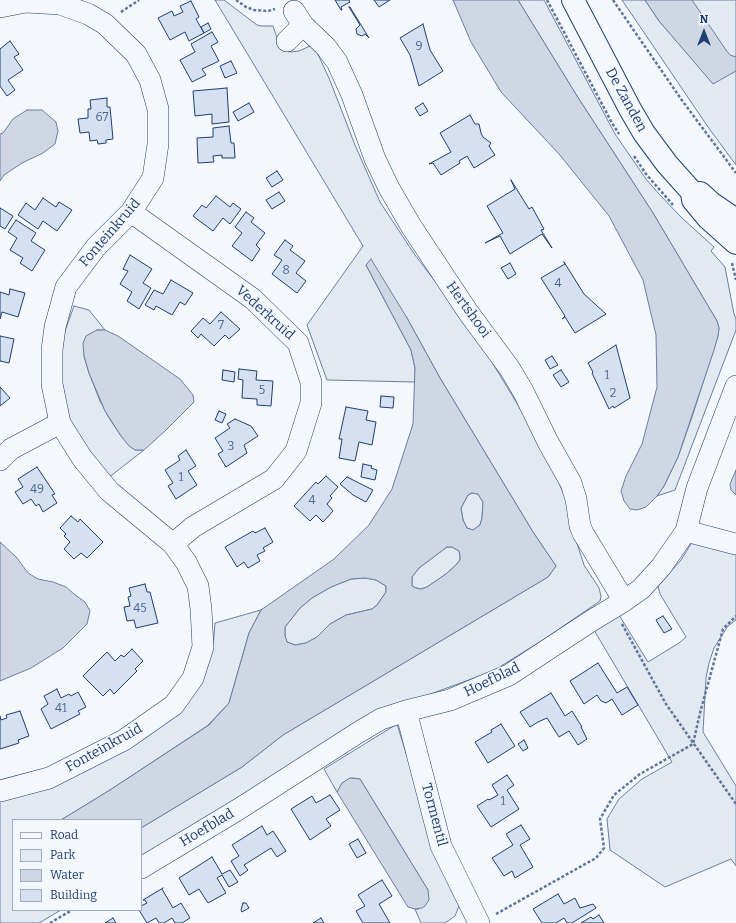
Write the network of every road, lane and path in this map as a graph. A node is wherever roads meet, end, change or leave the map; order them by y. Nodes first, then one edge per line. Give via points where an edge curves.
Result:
1 (236, 0) edge
2 (573, 0) edge
3 (613, 0) edge
4 (0, 7) edge
5 (292, 14) junction
6 (287, 41) dead end
7 (736, 173) edge
8 (692, 192) junction
9 (131, 212) junction
10 (736, 220) edge
11 (736, 243) edge
12 (736, 386) edge
13 (60, 423) junction
14 (0, 460) edge
15 (686, 531) junction
16 (173, 544) junction
17 (736, 544) edge
18 (618, 605) junction
19 (736, 616) edge
20 (406, 711) junction
21 (693, 744) junction
22 (0, 791) edge
23 (736, 804) edge
24 (142, 867) edge
25 (70, 911) edge
26 (474, 921) edge
27 (50, 923) edge

1 - 5 path via 254,10
2 - 8 main road, De Zanden via 637,121 667,164
3 - 7 path
4 - 9 street, Fonteinkruid via 26,2 60,4 88,14 105,24 136,54 150,80 158,108 158,144 153,178
5 - 6 street
5 - 18 street, Hertshooi via 326,47 337,62 388,188 468,312 523,391 571,483 583,534
8 - 10 main road, De Zanden via 700,193
8 - 11 main road, De Zanden via 692,200
9 - 13 street, Fonteinkruid via 96,247 66,287 54,327 52,350 52,384
9 - 16 street, Vederkruid via 253,298 298,343 311,382 311,403 296,451 274,479 193,527
12 - 15 street, Hoefblad via 697,488
13 - 14 street via 11,449
13 - 16 street, Fonteinkruid via 82,458 109,491
15 - 17 street
15 - 18 street, Hoefblad via 658,572 641,589
16 - 22 street, Fonteinkruid via 198,586 203,647 193,678 174,705 124,740 49,778
18 - 20 street, Hoefblad via 509,675 450,700
18 - 21 path via 616,614 666,704
19 - 21 path via 723,629
20 - 24 street, Hoefblad via 381,719 359,732
20 - 26 street, Tormentil via 441,846
21 - 23 path
21 - 26 path via 640,774 614,795 600,819 604,848 596,858
25 - 27 path

